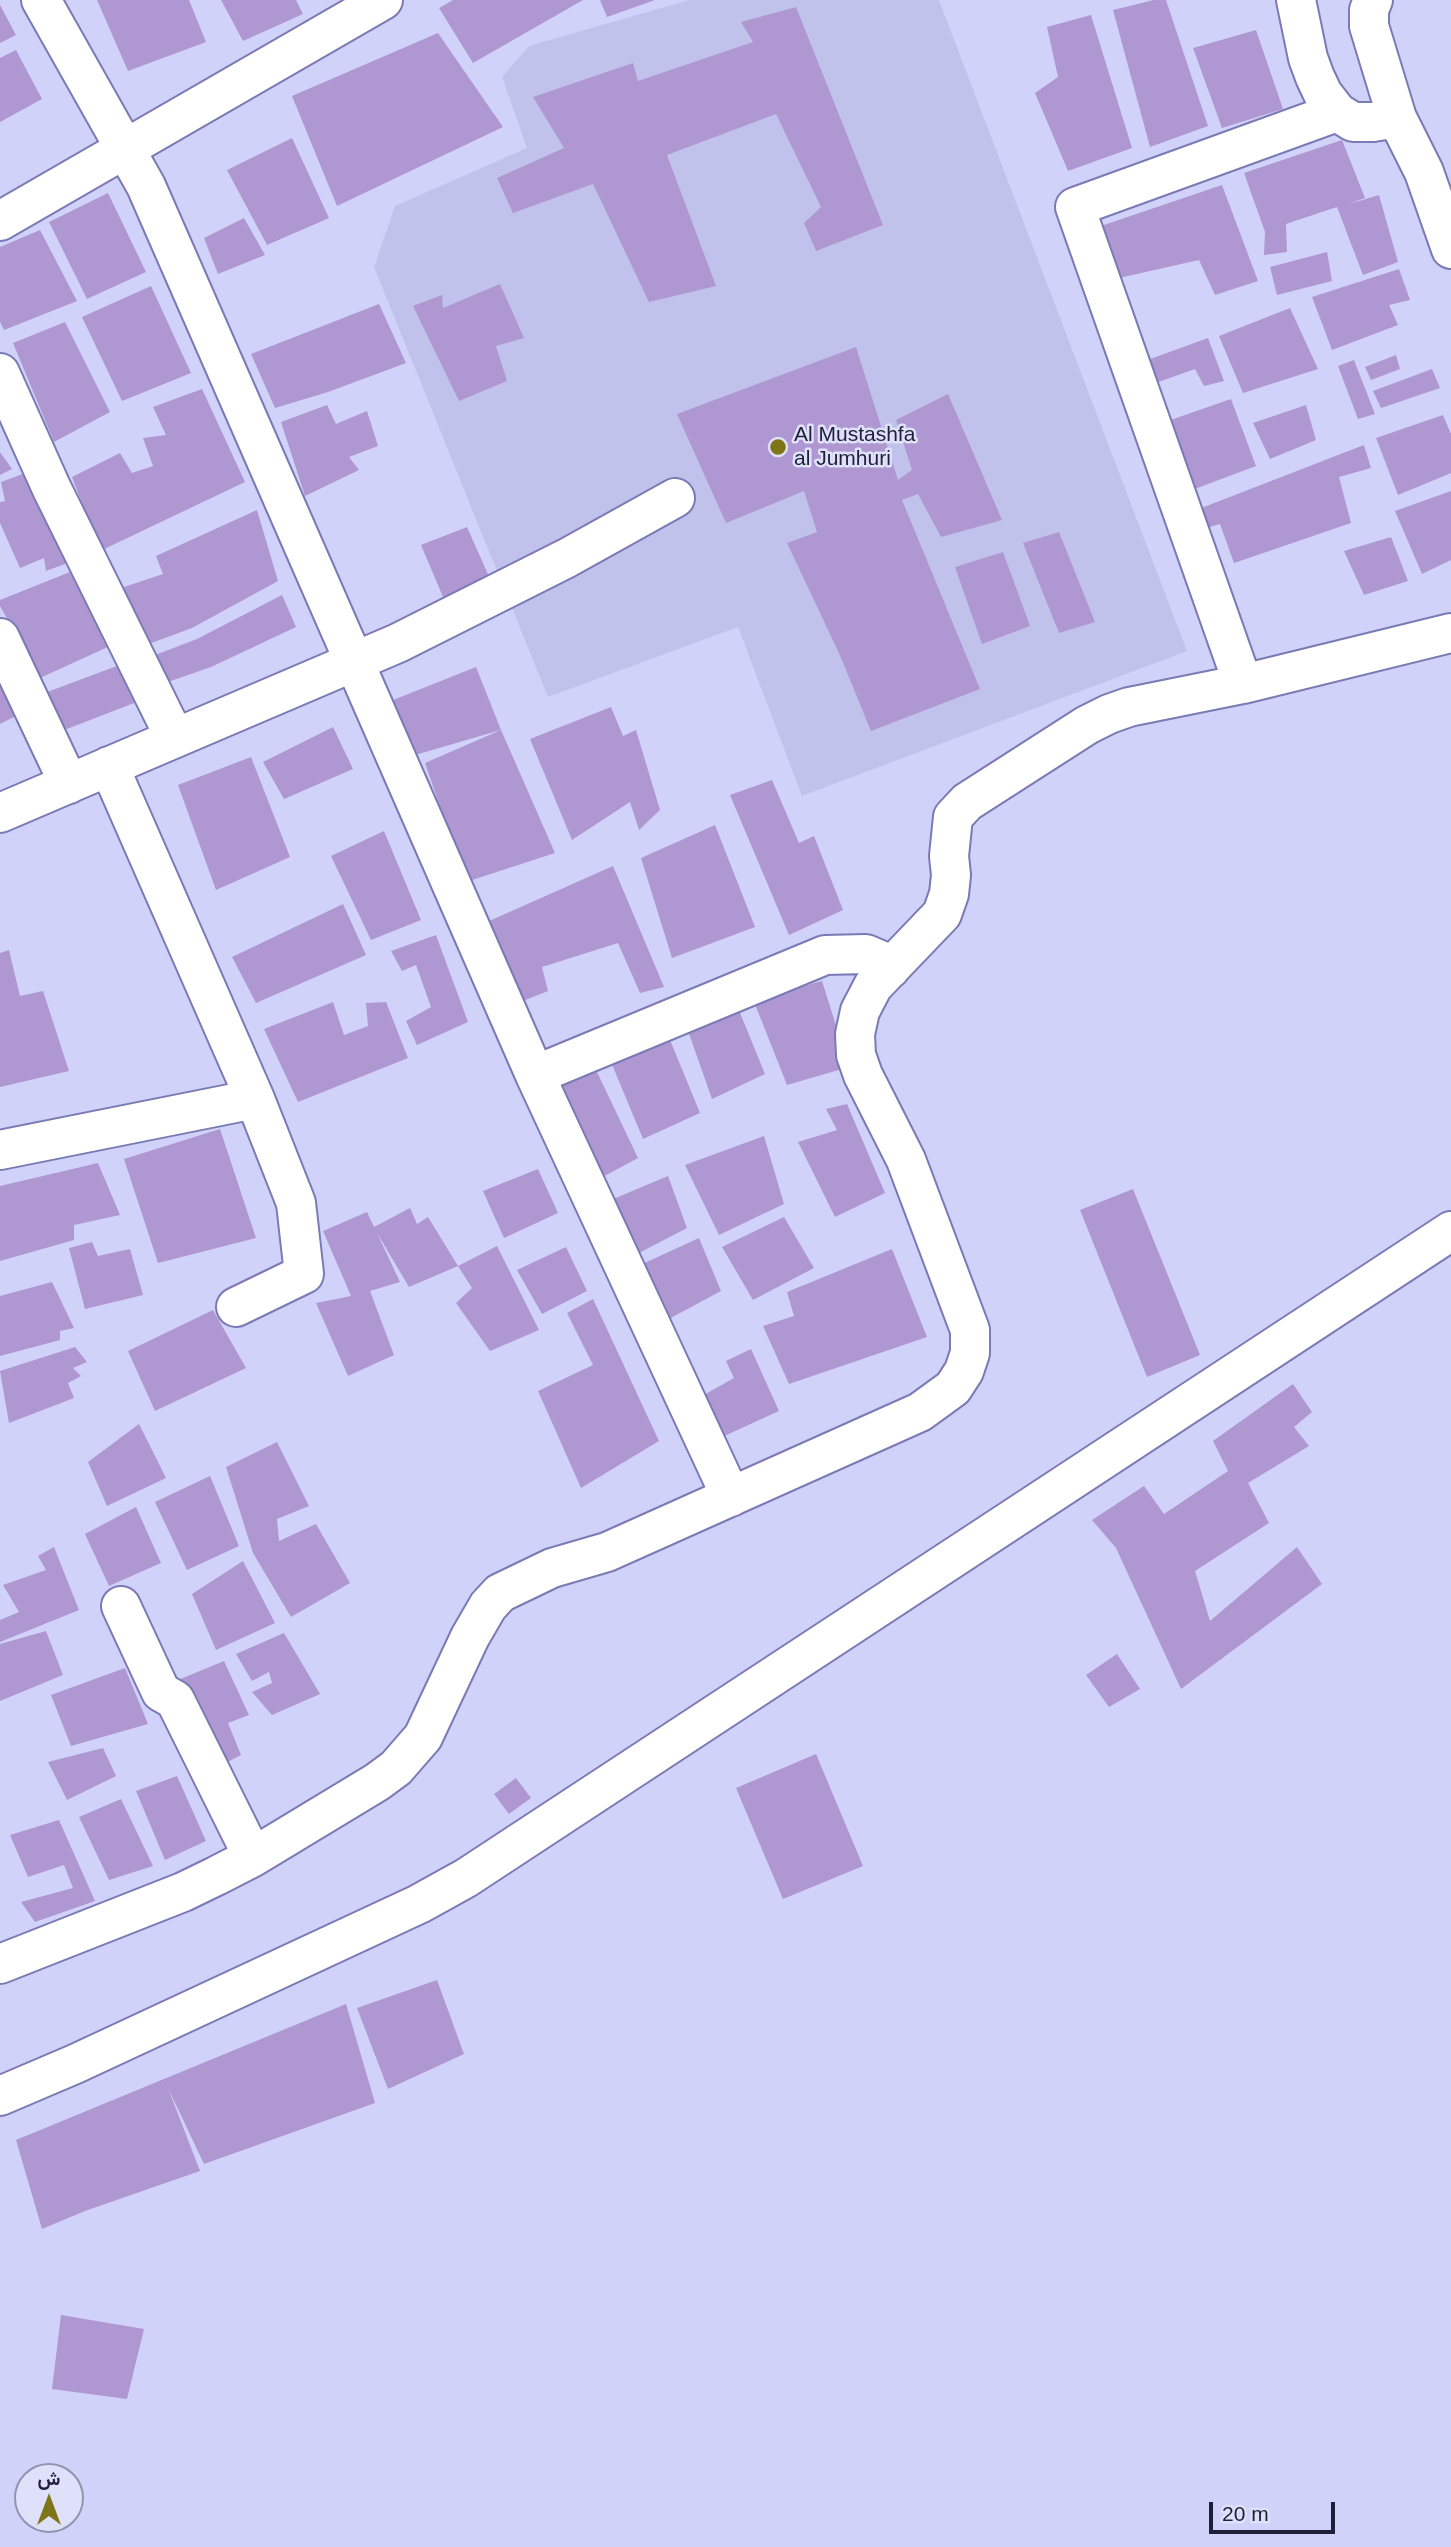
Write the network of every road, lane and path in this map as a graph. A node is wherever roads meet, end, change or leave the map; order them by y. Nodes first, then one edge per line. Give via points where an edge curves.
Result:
1 (41, 0) edge
2 (383, 0) edge
3 (1296, 0) edge
4 (1373, 0) edge
5 (1337, 112) junction
6 (1397, 118) junction
7 (126, 149) junction
8 (0, 221) edge
9 (1451, 249) edge
10 (0, 373) edge
11 (675, 498) dead end
12 (1451, 633) edge
13 (0, 638) edge
14 (355, 661) junction
15 (1243, 684) junction
16 (175, 738) junction
17 (109, 766) junction
18 (69, 784) junction
19 (0, 813) edge
20 (890, 969) junction
21 (536, 1075) junction
22 (255, 1099) junction
23 (0, 1150) edge
24 (1451, 1231) edge
25 (236, 1307) dead end
26 (731, 1497) junction
27 (121, 1606) dead end
28 (253, 1857) junction
29 (0, 1964) edge
30 (0, 2096) edge

1 - 7 street
2 - 7 street
3 - 5 street via 1315,78
4 - 6 street via 1369,26
5 - 6 street via 1353,122
5 - 15 street via 1075,207
6 - 9 street via 1424,172
7 - 8 street
7 - 14 street
10 - 16 street
11 - 14 street via 567,558
12 - 15 street
13 - 18 street
14 - 16 street
14 - 21 street
15 - 20 street via 1109,714 967,802 953,817 949,894 942,914
16 - 17 street
17 - 18 street
17 - 22 street
18 - 19 street
20 - 21 street via 866,954 825,955
20 - 26 street via 873,986 860,1011 856,1055 910,1172 970,1330 970,1353 953,1388 920,1412
21 - 26 street
22 - 23 street
22 - 25 street via 296,1203 304,1274
24 - 30 street via 466,1878 419,1904
26 - 28 street via 500,1593 478,1621 423,1737 409,1754 377,1782
27 - 28 street via 161,1692 175,1700
28 - 29 street via 183,1892

